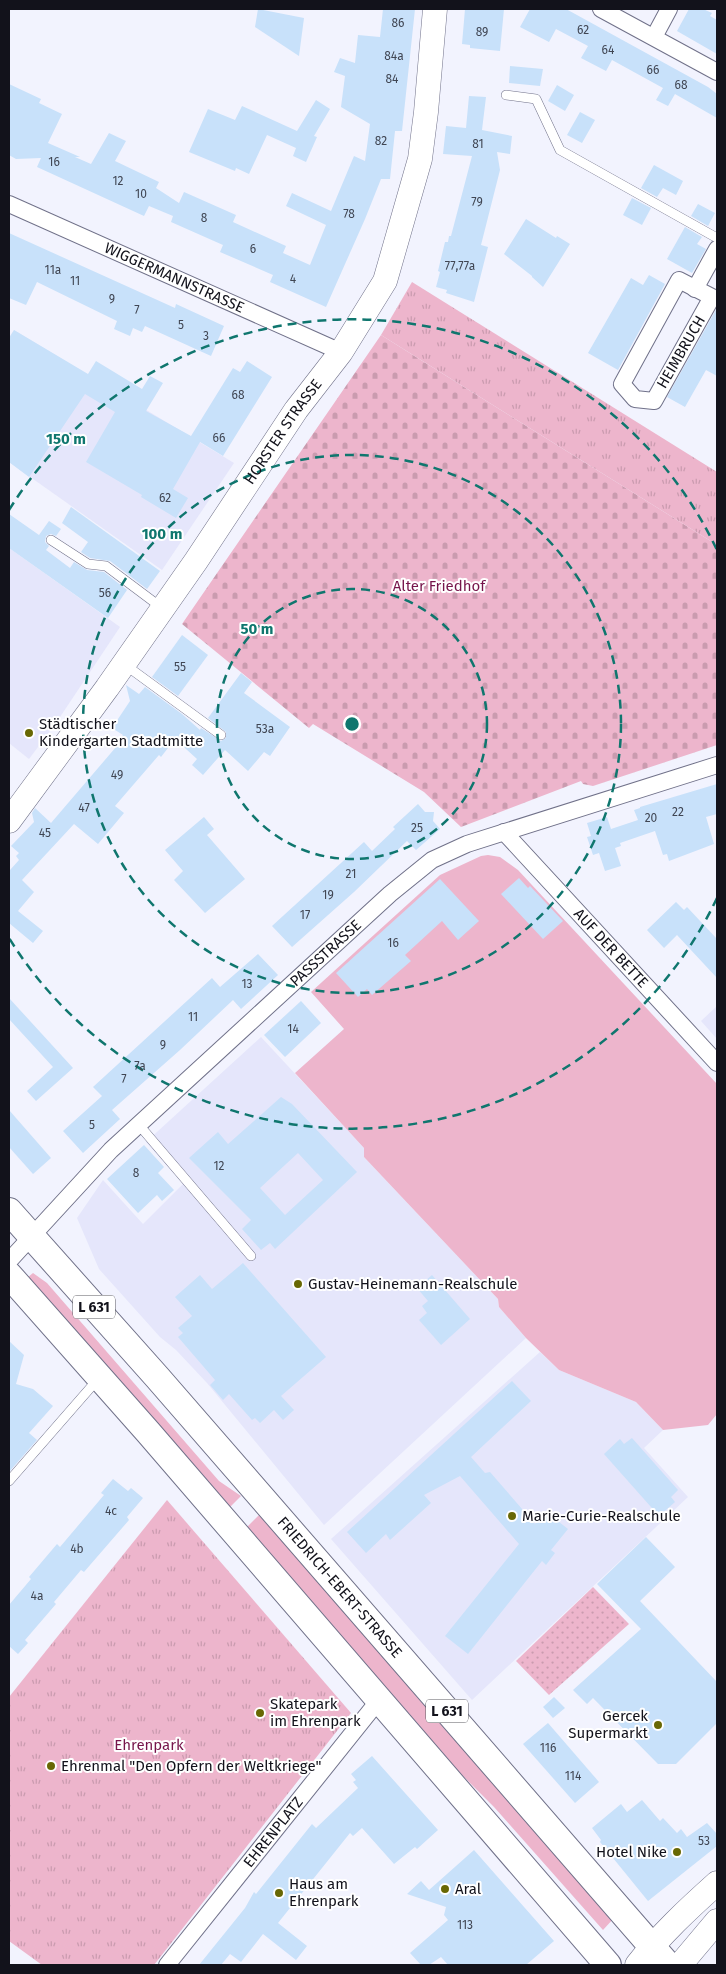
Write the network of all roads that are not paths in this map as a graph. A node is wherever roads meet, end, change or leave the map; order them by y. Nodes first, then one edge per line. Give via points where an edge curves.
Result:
1 (435, 9) edge
2 (601, 9) edge
3 (669, 9) edge
4 (654, 37) junction
5 (717, 72) edge
6 (506, 95) dead end
7 (9, 204) edge
8 (717, 238) edge
9 (717, 249) edge
10 (696, 289) junction
11 (341, 352) junction
12 (51, 540) dead end
13 (163, 608) junction
14 (124, 664) junction
15 (220, 735) dead end
16 (717, 765) edge
17 (12, 815) edge
18 (504, 832) junction
19 (717, 1063) edge
20 (139, 1125) junction
21 (9, 1211) edge
22 (31, 1237) junction
23 (252, 1256) dead end
24 (9, 1261) edge
25 (9, 1275) edge
26 (100, 1377) junction
27 (9, 1481) edge
28 (379, 1700) junction
29 (717, 1883) edge
30 (717, 1921) edge
31 (652, 1959) edge
32 (167, 1965) edge
33 (608, 1965) edge
34 (680, 1965) edge

1 - 11 main road, HORSTER STRASSE via 420,159 385,281
2 - 4 street
3 - 4 street
4 - 5 street
6 - 8 lane via 536,99 560,150
7 - 11 street, WIGGERMANNSTRASSE
9 - 10 street
10 - 10 street, HEIMBRUCH via 679,280 674,288 622,384 635,399 654,401 712,297
11 - 13 main road, HORSTER STRASSE via 296,410
12 - 13 lane via 88,564 106,566
13 - 14 main road, HORSTER STRASSE
14 - 15 lane
14 - 17 main road, HORSTER STRASSE
16 - 18 street, PASSSTRASSE
18 - 19 street, AUF DER BETTE
18 - 20 street, PASSSTRASSE via 432,860 390,894
20 - 22 street, PASSSTRASSE via 111,1150
20 - 23 lane
21 - 22 main road, FRIEDRICH-EBERT-STRASSE / L 631
22 - 24 street, PASSSTRASSE
22 - 31 main road, FRIEDRICH-EBERT-STRASSE / L 631 via 157,1377
25 - 26 main road, L 631
26 - 27 lane
26 - 28 main road, L 631
28 - 32 street, EHRENPLATZ
28 - 33 main road, L 631
29 - 31 main road via 679,1917
30 - 34 main road

